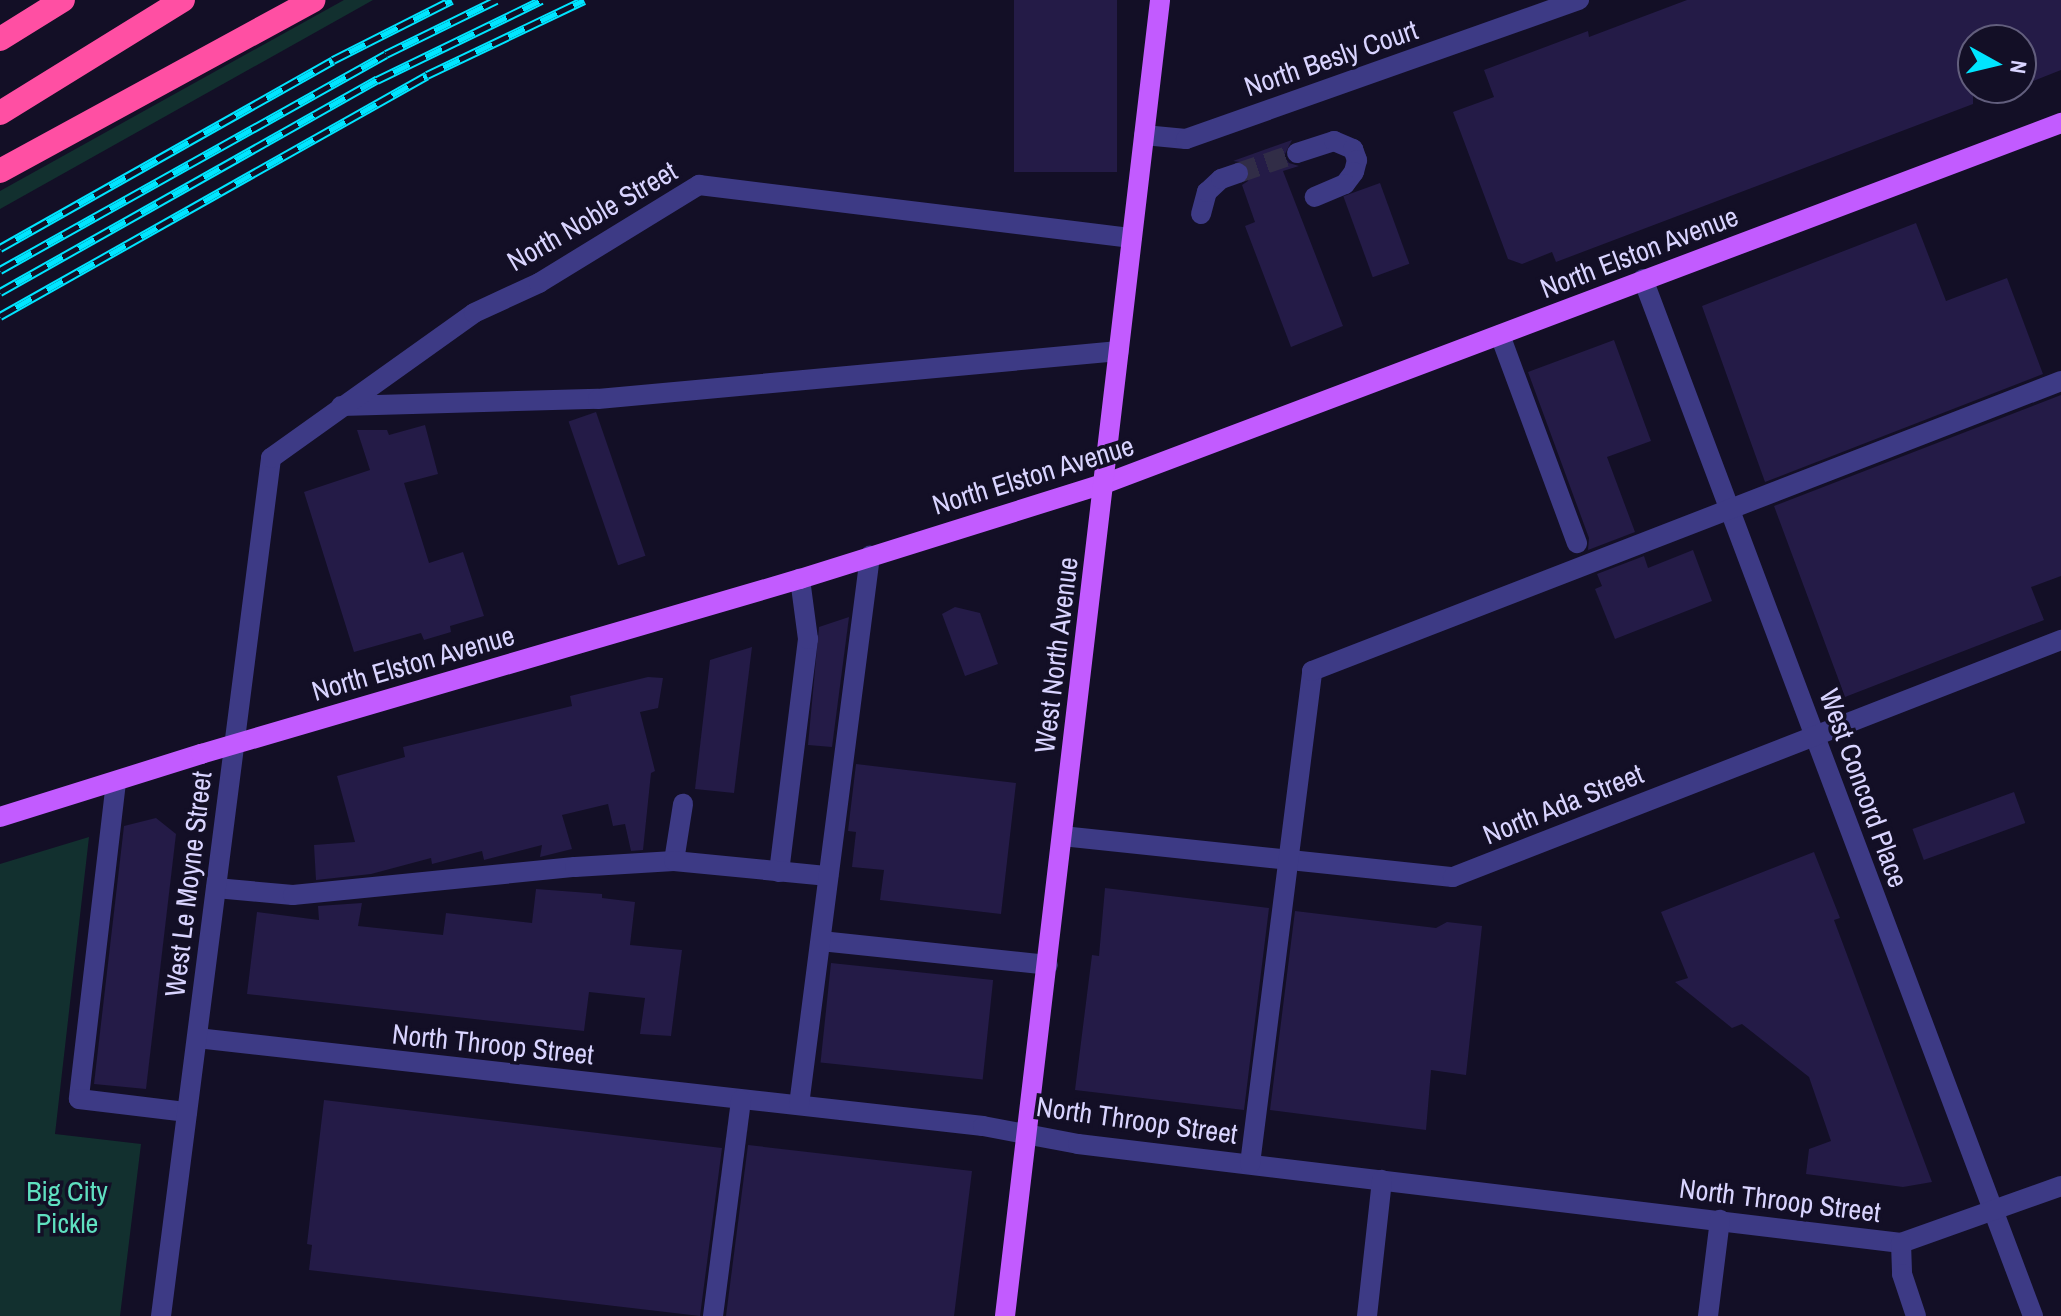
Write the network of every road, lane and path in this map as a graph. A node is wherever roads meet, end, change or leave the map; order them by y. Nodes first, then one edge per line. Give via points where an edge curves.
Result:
1 (63, 0) edge
2 (183, 0) edge
3 (313, 0) edge
4 (1160, 0) edge
5 (1579, 0) edge
6 (0, 39) edge
7 (0, 113) edge
8 (2061, 123) edge
9 (1144, 135) junction
10 (1297, 153) tunnel mouth
11 (0, 171) edge
12 (1238, 173) tunnel mouth
13 (1315, 197) dead end
14 (1201, 214) dead end
15 (1132, 238) junction
16 (1643, 279) junction
17 (1500, 335) junction
18 (1119, 351) junction
19 (2061, 381) edge
20 (341, 406) junction
21 (271, 458) joint
22 (1104, 484) junction
23 (1729, 508) junction
24 (1577, 543) dead end
25 (870, 556) junction
26 (800, 579) junction
27 (2061, 640) edge
28 (1814, 735) junction
29 (234, 744) junction
30 (116, 782) junction
31 (683, 804) dead end
32 (0, 817) edge
33 (1062, 836) junction
34 (1287, 860) junction
35 (674, 861) junction
36 (779, 872) junction
37 (828, 876) junction
38 (216, 888) junction
39 (821, 941) junction
40 (1048, 965) junction
41 (197, 1038) junction
42 (741, 1100) junction
43 (799, 1105) junction
44 (187, 1112) junction
45 (1028, 1134) junction
46 (1250, 1164) junction
47 (1382, 1180) junction
48 (2061, 1186) edge
49 (1994, 1211) junction
50 (1720, 1220) junction
51 (1901, 1243) junction
52 (161, 1316) edge
53 (713, 1316) edge
54 (1005, 1316) edge
55 (1367, 1316) edge
56 (1708, 1316) edge
57 (1916, 1316) edge
58 (2033, 1316) edge

1 - 6 highway
2 - 7 highway
3 - 11 highway
4 - 9 main road, West North Avenue
5 - 9 street, North Besly Court via 1186,139
8 - 16 main road, North Elston Avenue
9 - 15 main road, West North Avenue
10 - 13 street via 1334,141 1353,149 1357,160 1345,184
12 - 14 street via 1207,192
15 - 18 main road, West North Avenue
15 - 20 street, North Noble Street via 699,185 539,283 474,313
16 - 17 main road, North Elston Avenue
16 - 23 street, West Concord Place
17 - 22 main road, North Elston Avenue
17 - 24 street
18 - 20 street via 598,399
18 - 22 main road, West North Avenue
19 - 23 street
20 - 21 street, North Noble Street
21 - 29 street, West Le Moyne Street
22 - 25 main road, North Elston Avenue
22 - 33 main road, West North Avenue
23 - 28 street, West Concord Place
23 - 34 street via 1312,671
25 - 26 main road, North Elston Avenue
25 - 37 street
26 - 29 main road, North Elston Avenue
26 - 36 street via 808,639
27 - 28 street, North Ada Street
28 - 34 street, North Ada Street via 1453,877
28 - 49 street, West Concord Place
29 - 30 main road, North Elston Avenue
29 - 38 street, West Le Moyne Street
30 - 32 main road, North Elston Avenue
30 - 44 street via 79,1099
31 - 35 street
33 - 34 street, North Ada Street
33 - 40 main road, West North Avenue
34 - 46 street
35 - 36 street
35 - 38 street via 293,895
36 - 37 street
37 - 39 street
38 - 41 street, West Le Moyne Street
39 - 40 street
39 - 43 street
40 - 45 main road, West North Avenue
41 - 42 street, North Throop Street
41 - 44 street, West Le Moyne Street
42 - 43 street, North Throop Street
42 - 53 street
43 - 45 street, North Throop Street
44 - 52 street, West Le Moyne Street
45 - 46 street, North Throop Street
45 - 54 main road, West North Avenue
46 - 47 street, North Throop Street
47 - 50 street, North Throop Street
47 - 55 street
48 - 49 street, North Throop Street
49 - 51 street, North Throop Street
49 - 58 street, West Concord Place
50 - 51 street, North Throop Street
50 - 56 street
51 - 57 street via 1902,1274

